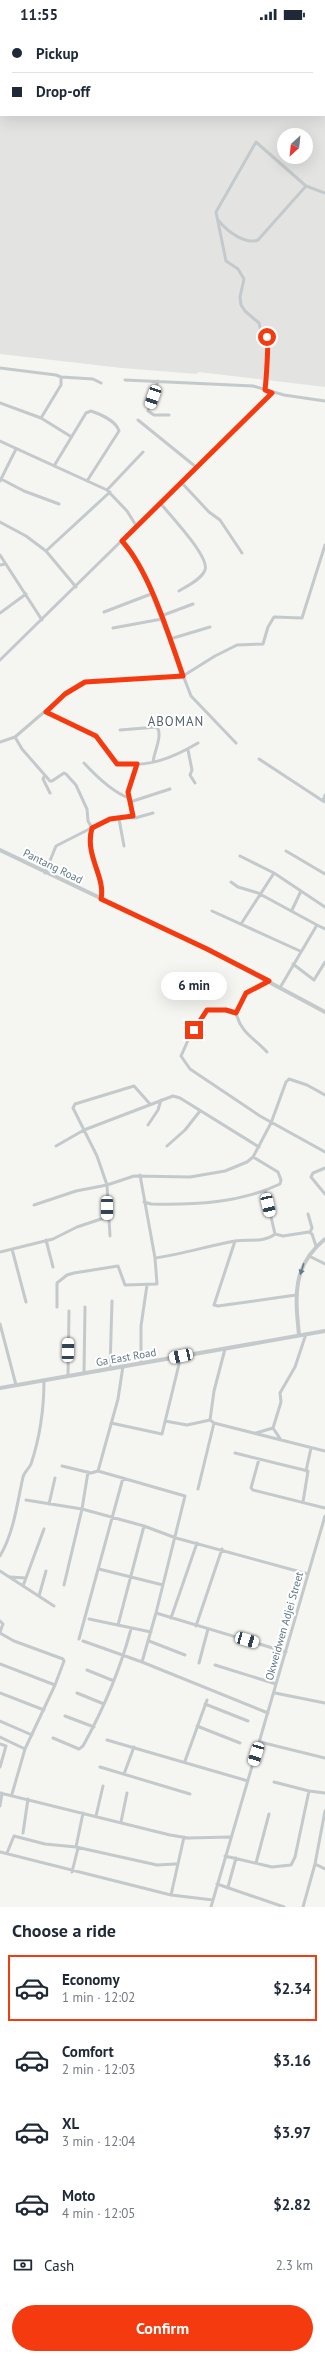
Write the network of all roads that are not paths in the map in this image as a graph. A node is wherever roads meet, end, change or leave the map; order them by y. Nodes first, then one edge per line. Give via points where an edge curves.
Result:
1 (306, 186) junction
2 (325, 193) edge
3 (218, 220) junction
4 (0, 368) edge
5 (61, 377) junction
6 (126, 380) dead end
7 (158, 382) junction
8 (101, 383) dead end
9 (265, 390) junction
10 (272, 393) junction
11 (325, 401) edge
12 (0, 403) edge
13 (169, 415) dead end
14 (41, 418) junction
15 (138, 420) dead end
16 (70, 436) junction
17 (0, 442) edge
18 (16, 449) junction
19 (143, 452) dead end
20 (54, 466) junction
21 (196, 467) junction
22 (1, 480) edge
23 (87, 481) junction
24 (181, 482) junction
25 (109, 491) junction
26 (59, 504) dead end
27 (161, 504) junction
28 (0, 522) edge
29 (137, 526) junction
30 (122, 541) junction
31 (325, 545) edge
32 (46, 551) junction
33 (242, 552) dead end
34 (0, 555) edge
35 (6, 564) junction
36 (0, 565) edge
37 (76, 587) junction
38 (179, 591) dead end
39 (26, 594) junction
40 (152, 594) junction
41 (193, 604) dead end
42 (104, 612) dead end
43 (0, 613) edge
44 (162, 618) junction
45 (42, 620) junction
46 (210, 627) dead end
47 (113, 628) dead end
48 (170, 639) junction
49 (0, 660) edge
50 (183, 676) junction
51 (46, 712) junction
52 (120, 730) dead end
53 (15, 737) junction
54 (0, 742) edge
55 (198, 743) dead end
56 (236, 743) dead end
57 (188, 750) junction
58 (259, 759) dead end
59 (153, 762) junction
60 (84, 763) dead end
61 (137, 764) junction
62 (45, 775) junction
63 (195, 783) dead end
64 (170, 789) dead end
65 (50, 793) dead end
66 (325, 795) edge
67 (129, 800) junction
68 (324, 801) edge
69 (153, 813) dead end
70 (132, 817) junction
71 (119, 819) junction
72 (92, 828) junction
73 (124, 846) dead end
74 (0, 850) edge
75 (286, 851) dead end
76 (240, 856) dead end
77 (45, 873) junction
78 (274, 873) junction
79 (325, 874) edge
80 (231, 882) dead end
81 (302, 891) junction
82 (261, 895) junction
83 (101, 899) junction
84 (325, 907) edge
85 (292, 910) junction
86 (212, 911) dead end
87 (241, 924) junction
88 (317, 925) junction
89 (325, 929) edge
90 (300, 951) junction
91 (293, 964) junction
92 (324, 965) edge
93 (269, 981) junction
94 (281, 986) junction
95 (325, 1012) edge
96 (236, 1013) junction
97 (267, 1052) dead end
98 (325, 1095) edge
99 (161, 1100) junction
100 (150, 1104) junction
101 (200, 1111) junction
102 (271, 1124) junction
103 (148, 1125) dead end
104 (84, 1130) junction
105 (56, 1146) dead end
106 (167, 1146) dead end
107 (259, 1147) junction
108 (325, 1152) edge
109 (253, 1157) junction
110 (325, 1168) edge
111 (140, 1175) junction
112 (107, 1186) junction
113 (265, 1191) junction
114 (325, 1194) edge
115 (144, 1202) junction
116 (34, 1205) dead end
117 (308, 1214) dead end
118 (107, 1217) junction
119 (310, 1232) junction
120 (274, 1234) junction
121 (110, 1236) dead end
122 (325, 1239) edge
123 (46, 1240) junction
124 (235, 1242) junction
125 (316, 1246) junction
126 (12, 1248) junction
127 (0, 1252) edge
128 (308, 1255) junction
129 (155, 1258) junction
130 (325, 1264) edge
131 (53, 1267) dead end
132 (146, 1285) junction
133 (296, 1295) junction
134 (112, 1301) dead end
135 (26, 1302) dead end
136 (56, 1307) dead end
137 (85, 1307) dead end
138 (69, 1311) dead end
139 (0, 1324) edge
140 (325, 1331) edge
141 (306, 1334) junction
142 (299, 1335) junction
143 (225, 1348) junction
144 (181, 1356) junction
145 (141, 1363) junction
146 (123, 1366) junction
147 (110, 1369) junction
148 (84, 1373) junction
149 (68, 1376) junction
150 (44, 1380) junction
151 (16, 1385) junction
152 (0, 1388) edge
153 (210, 1420) junction
154 (165, 1421) junction
155 (112, 1423) junction
156 (214, 1424) junction
157 (273, 1428) junction
158 (254, 1434) junction
159 (281, 1440) junction
160 (311, 1448) junction
161 (325, 1451) edge
162 (236, 1453) dead end
163 (259, 1459) junction
164 (62, 1466) dead end
165 (98, 1471) junction
166 (306, 1471) junction
167 (88, 1472) junction
168 (55, 1478) dead end
169 (123, 1478) junction
170 (198, 1489) dead end
171 (26, 1500) dead end
172 (303, 1502) junction
173 (50, 1504) junction
174 (325, 1508) edge
175 (82, 1509) junction
176 (325, 1516) edge
177 (113, 1517) junction
178 (144, 1526) junction
179 (44, 1529) dead end
180 (320, 1533) junction
181 (325, 1534) edge
182 (176, 1538) junction
183 (197, 1542) junction
184 (222, 1549) junction
185 (0, 1556) edge
186 (99, 1568) junction
187 (0, 1571) edge
188 (46, 1571) dead end
189 (308, 1574) junction
190 (131, 1576) junction
191 (10, 1577) junction
192 (26, 1578) junction
193 (64, 1585) dead end
194 (163, 1585) junction
195 (23, 1586) junction
196 (39, 1596) junction
197 (54, 1606) dead end
198 (156, 1613) junction
199 (171, 1618) junction
200 (89, 1619) dead end
201 (0, 1621) edge
202 (118, 1625) junction
203 (196, 1626) junction
204 (131, 1629) junction
205 (208, 1629) junction
206 (151, 1632) junction
207 (0, 1633) edge
208 (80, 1639) dead end
209 (149, 1641) junction
210 (83, 1642) dead end
211 (286, 1652) junction
212 (185, 1655) dead end
213 (124, 1656) junction
214 (142, 1662) junction
215 (199, 1663) dead end
216 (0, 1664) edge
217 (215, 1665) dead end
218 (87, 1670) dead end
219 (114, 1681) junction
220 (276, 1684) junction
221 (55, 1685) junction
222 (0, 1693) edge
223 (76, 1693) dead end
224 (275, 1693) junction
225 (207, 1700) dead end
226 (325, 1703) edge
227 (104, 1704) junction
228 (205, 1704) junction
229 (44, 1710) junction
230 (268, 1713) junction
231 (65, 1716) dead end
232 (0, 1721) edge
233 (248, 1721) dead end
234 (197, 1726) junction
235 (94, 1727) junction
236 (32, 1735) junction
237 (0, 1736) edge
238 (53, 1738) dead end
239 (107, 1740) dead end
240 (260, 1742) junction
241 (240, 1743) dead end
242 (0, 1744) edge
243 (134, 1747) junction
244 (25, 1749) junction
245 (325, 1758) edge
246 (185, 1762) junction
247 (0, 1767) edge
248 (100, 1767) dead end
249 (124, 1774) junction
250 (248, 1781) junction
251 (274, 1782) dead end
252 (103, 1786) dead end
253 (309, 1791) junction
254 (325, 1792) edge
255 (1, 1793) edge
256 (127, 1793) dead end
257 (12, 1794) junction
258 (190, 1794) dead end
259 (28, 1799) junction
260 (0, 1806) edge
261 (325, 1811) edge
262 (83, 1813) junction
263 (269, 1814) dead end
264 (325, 1815) edge
265 (96, 1816) junction
266 (121, 1822) junction
267 (23, 1833) dead end
268 (184, 1837) junction
269 (230, 1838) junction
270 (77, 1848) junction
271 (0, 1852) edge
272 (7, 1853) junction
273 (225, 1856) junction
274 (236, 1858) junction
275 (256, 1863) junction
276 (176, 1864) junction
277 (314, 1864) junction
278 (325, 1869) edge
279 (72, 1872) junction
280 (217, 1884) junction
281 (228, 1887) junction
282 (171, 1895) junction
283 (213, 1900) junction
284 (211, 1907) edge
285 (284, 1907) edge
286 (303, 1907) edge

1 - 2 street
1 - 3 street via 258,240 245,240 227,231
1 - 3 street via 256,142 218,207
3 - 9 street via 226,261 238,269 244,280 241,305 259,323 269,340
4 - 5 street
5 - 8 street via 93,379
5 - 14 street via 61,385
6 - 7 street
7 - 9 street via 253,386
7 - 13 street via 148,411 154,415
9 - 10 street
10 - 11 street
10 - 21 street
12 - 14 street
14 - 16 street
15 - 21 street
16 - 20 street
16 - 23 street via 88,411 95,412 118,426 120,431
17 - 18 street
18 - 20 street
18 - 22 street
19 - 25 street
20 - 23 street
21 - 24 street
22 - 26 street
23 - 25 street
24 - 27 street
24 - 33 street via 220,520
25 - 29 street
25 - 32 street
27 - 29 street
27 - 38 street via 206,563 202,576
28 - 32 street via 26,536
29 - 30 street
30 - 37 street
30 - 40 street via 135,557
31 - 50 street via 302,618 274,617 264,644 237,645
32 - 37 street
34 - 35 street
35 - 36 street
35 - 39 street
37 - 45 street
39 - 43 street
39 - 45 street
40 - 42 street
40 - 44 street
41 - 44 street
44 - 47 street
44 - 48 street
45 - 49 street
46 - 48 street
48 - 50 street
50 - 51 street via 85,682 65,694
50 - 56 street via 195,701
51 - 53 street
51 - 61 street via 96,736 117,764
52 - 59 street via 157,727 158,739
53 - 54 street
53 - 62 street
55 - 57 street
57 - 59 street via 178,756
57 - 63 street via 192,770 190,774
58 - 68 street
59 - 61 street
60 - 67 street via 99,778
61 - 67 street via 128,792
62 - 65 street via 43,779
62 - 72 street via 51,782 66,774 86,803
64 - 67 street
66 - 68 street
67 - 70 street
69 - 70 street
70 - 71 street
71 - 72 street via 107,820
71 - 73 street
72 - 77 street via 56,846
72 - 83 street via 91,854 100,882
74 - 77 street, Pantang Road
75 - 79 street
76 - 78 street
77 - 83 street, Pantang Road
78 - 81 street
78 - 82 street
80 - 82 street
81 - 84 street
81 - 85 street
82 - 85 street
82 - 87 street
83 - 93 street, Pantang Road
85 - 88 street
86 - 87 street
87 - 90 street
88 - 89 street
88 - 90 street
90 - 91 street
91 - 92 street via 314,980
91 - 94 street
93 - 94 street, Pantang Road
93 - 96 street via 246,993
94 - 95 street, Pantang Road
96 - 97 street via 239,1026
96 - 102 street via 207,1010 181,1056 190,1069
98 - 102 street via 289,1079
99 - 100 street
99 - 101 street via 177,1096
99 - 103 street
100 - 104 street
100 - 104 street via 134,1086 75,1104 73,1110
101 - 106 street via 185,1130
101 - 107 street
102 - 107 street
102 - 108 street
104 - 105 street
104 - 112 street via 97,1156
107 - 109 street
109 - 111 street via 225,1171 190,1177
109 - 113 street via 280,1175 280,1184
110 - 114 street via 313,1173 311,1177
111 - 112 street
111 - 115 street
112 - 116 street via 76,1191
112 - 118 street
113 - 115 street via 203,1203
113 - 120 street
115 - 129 street
117 - 119 street via 312,1228
118 - 121 street
118 - 123 street
119 - 120 street via 283,1236
119 - 125 street
120 - 124 street via 266,1239
122 - 125 street
123 - 126 street
123 - 131 street
124 - 129 street
124 - 133 street via 214,1304 218,1306
125 - 128 street
126 - 127 street
126 - 135 street
128 - 130 street
128 -> 133 street via 302,1267
129 - 132 street via 157,1284
132 - 136 street via 123,1284 118,1266 74,1273 63,1277 57,1283
132 - 145 street via 141,1326
133 - 142 street
134 - 147 street
137 - 148 street
138 - 149 street
139 - 151 street
140 - 141 street, Ga East Road
141 - 142 street, Ga East Road
141 - 157 street via 295,1367 280,1393 281,1402
142 - 143 street, Ga East Road
143 - 144 street, Ga East Road
143 - 153 street
144 - 145 street, Ga East Road
144 - 154 street
145 - 146 street, Ga East Road
146 - 147 street, Ga East Road
146 - 155 street
147 - 148 street, Ga East Road
148 - 149 street, Ga East Road
149 - 150 street, Ga East Road
150 - 151 street, Ga East Road
150 - 185 street via 44,1406 38,1439 30,1467 24,1475 15,1518
151 - 152 street, Ga East Road
153 - 154 street via 187,1426
153 - 156 street
154 - 155 street via 160,1435
155 - 165 street
156 - 158 street
156 - 170 street
157 - 158 street
157 - 159 street
158 - 159 street
159 - 160 street
160 - 161 street
160 - 166 street
162 - 163 street
163 - 166 street
163 - 172 street via 251,1489
164 - 167 street
165 - 167 street
165 - 169 street
166 - 172 street via 310,1473
167 - 175 street
168 - 173 street
169 - 177 street
169 - 182 street via 184,1495
171 - 173 street
172 - 174 street
173 - 175 street
175 - 177 street
175 - 193 street
176 - 180 street, Okweidwen Adjei Street
177 - 178 street
177 - 186 street
178 - 182 street
178 - 190 street
179 - 192 street
180 - 181 street
180 - 189 street, Okweidwen Adjei Street
182 - 183 street
182 - 194 street
183 - 184 street
183 - 199 street
184 - 189 street
184 - 203 street
186 - 190 street
186 - 208 street
187 - 191 street
188 - 196 street
189 - 211 street, Okweidwen Adjei Street
190 - 194 street
190 - 202 street
191 - 192 street
191 - 195 street
192 - 195 street
194 - 198 street
195 - 196 street
196 - 197 street
198 - 199 street
198 - 206 street
199 - 203 street
200 - 202 street
201 - 207 street via 4,1624
202 - 204 street
203 - 205 street
204 - 206 street
204 - 213 street
205 - 211 street
205 - 215 street
206 - 209 street
207 - 221 street via 14,1641 62,1658 64,1663
209 - 212 street
209 - 214 street
210 - 213 street
211 - 220 street, Okweidwen Adjei Street
213 - 214 street
213 - 219 street
214 - 230 street
216 - 221 street
217 - 220 street
218 - 219 street
219 - 227 street
220 - 224 street, Okweidwen Adjei Street
221 - 229 street
222 - 229 street
223 - 227 street
224 - 226 street
224 - 230 street, Okweidwen Adjei Street
225 - 228 street
227 - 235 street
228 - 233 street
228 - 234 street
229 - 236 street
230 - 240 street, Okweidwen Adjei Street
231 - 235 street
232 - 236 street
234 - 241 street
234 - 246 street
235 - 238 street via 80,1749
236 - 244 street
237 - 244 street
239 - 243 street
240 - 245 street
240 - 250 street, Okweidwen Adjei Street
242 - 247 street via 6,1746
243 - 246 street
243 - 249 street
244 - 257 street
246 - 250 street
248 - 249 street
249 - 258 street
250 - 269 street, Okweidwen Adjei Street
251 - 253 street
252 - 265 street
253 - 254 street
253 - 275 street via 293,1863 278,1867
255 - 257 street
255 - 260 street
256 - 266 street
257 - 259 street
259 - 262 street
259 - 267 street
261 - 264 street
262 - 265 street
262 - 270 street
263 - 275 street
264 - 277 street
265 - 266 street
266 - 268 street
268 - 269 street
268 - 276 street
269 - 273 street, Okweidwen Adjei Street
270 - 272 street via 45,1844 14,1836
270 - 276 street via 157,1865
270 - 279 street
271 - 272 street
272 - 279 street
273 - 274 street
273 - 280 street, Okweidwen Adjei Street
274 - 275 street
274 - 281 street
276 - 282 street
277 - 278 street
277 - 286 street
279 - 282 street
280 - 281 street
280 - 283 street, Okweidwen Adjei Street
281 - 285 street
282 - 283 street
283 - 284 street, Okweidwen Adjei Street

